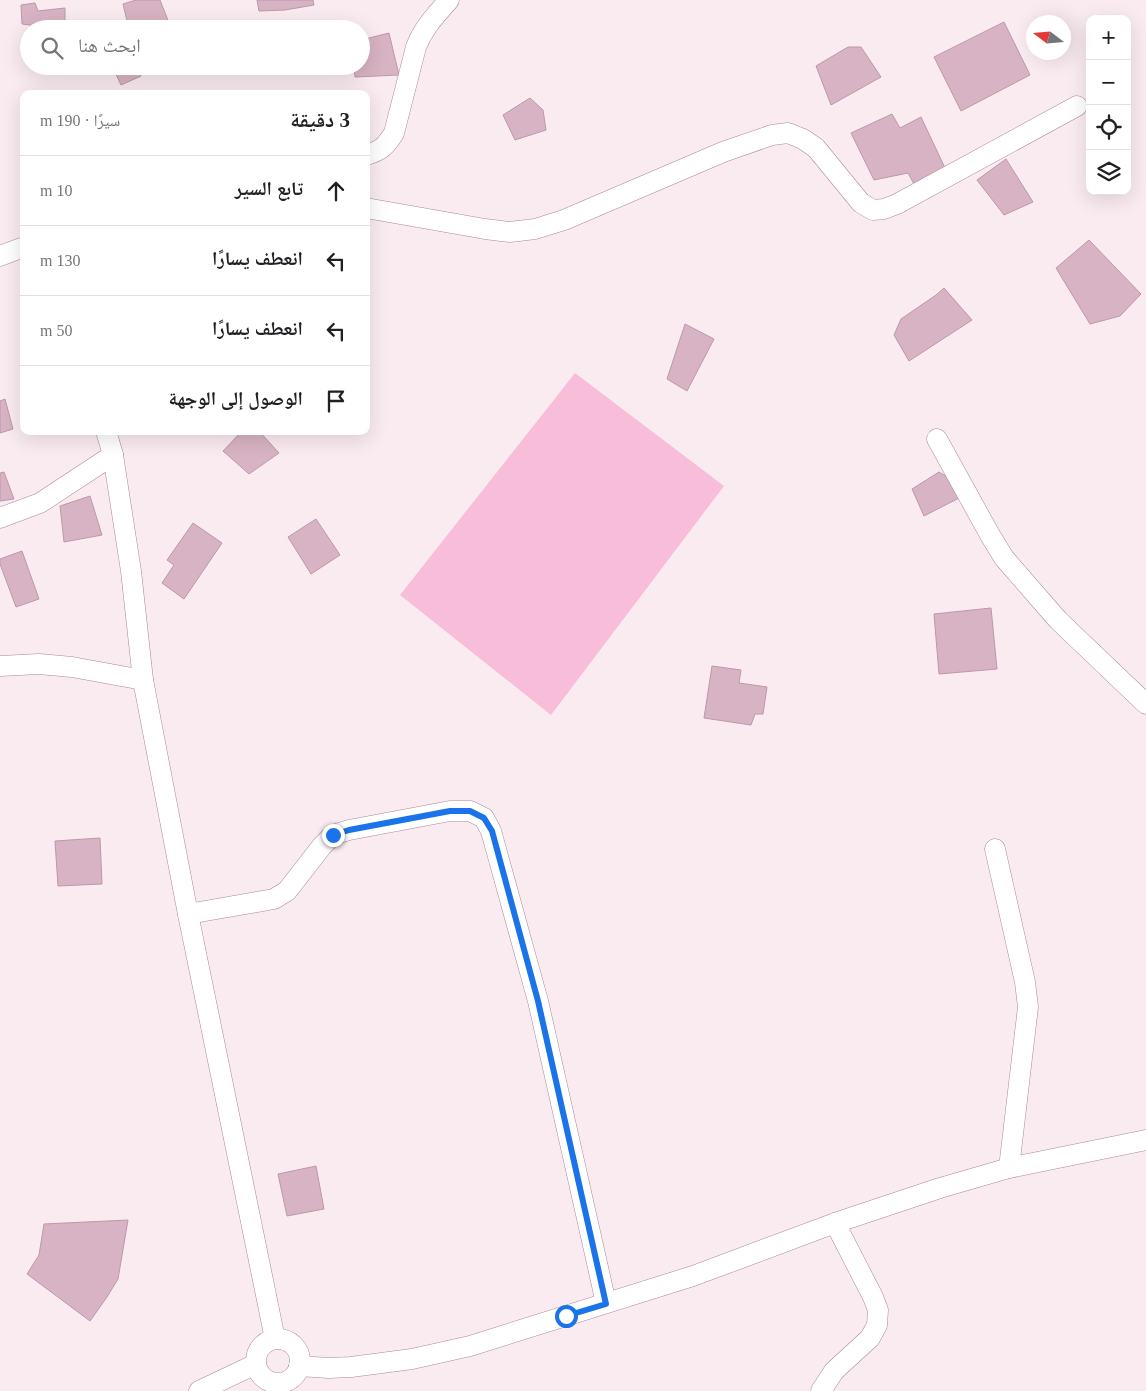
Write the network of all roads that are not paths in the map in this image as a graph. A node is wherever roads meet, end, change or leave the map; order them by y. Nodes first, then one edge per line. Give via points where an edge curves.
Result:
1 (449, 0) edge
2 (1077, 106) dead end
3 (370, 155) edge
4 (370, 209) edge
5 (20, 248) edge
6 (0, 256) edge
7 (107, 435) edge
8 (937, 439) dead end
9 (112, 455) junction
10 (0, 518) edge
11 (0, 666) edge
12 (143, 680) junction
13 (1146, 704) edge
14 (995, 850) dead end
15 (188, 914) junction
16 (1146, 1140) edge
17 (1010, 1168) junction
18 (834, 1223) junction
19 (606, 1304) junction
20 (275, 1338) junction
21 (256, 1364) junction
22 (299, 1366) junction
23 (270, 1386) edge
24 (199, 1391) edge
25 (821, 1391) edge

1 - 3 street via 421,34 394,133 387,144
2 - 4 street via 884,210 873,210 862,203 816,148 788,134 723,152 564,220 535,229 510,232 485,229
5 - 6 street
7 - 9 street
8 - 13 street via 1004,558 1058,620
9 - 10 street via 40,503
9 - 12 street via 131,571
11 - 12 street via 39,664 72,667
12 - 15 street
14 - 17 street via 1028,1007
15 - 19 street via 274,899 287,891 333,835 450,811 470,811 484,818 492,831 538,1001
15 - 20 street
16 - 17 street
17 - 18 street
18 - 19 street via 693,1276
18 - 25 street via 873,1297 878,1310 877,1326 870,1338 834,1371
19 - 22 street via 470,1346 412,1359 350,1367
20 - 21 street via 260,1347
20 - 22 street via 291,1343 297,1349
21 - 23 street via 258,1372
21 - 24 street
22 - 23 street via 289,1380

